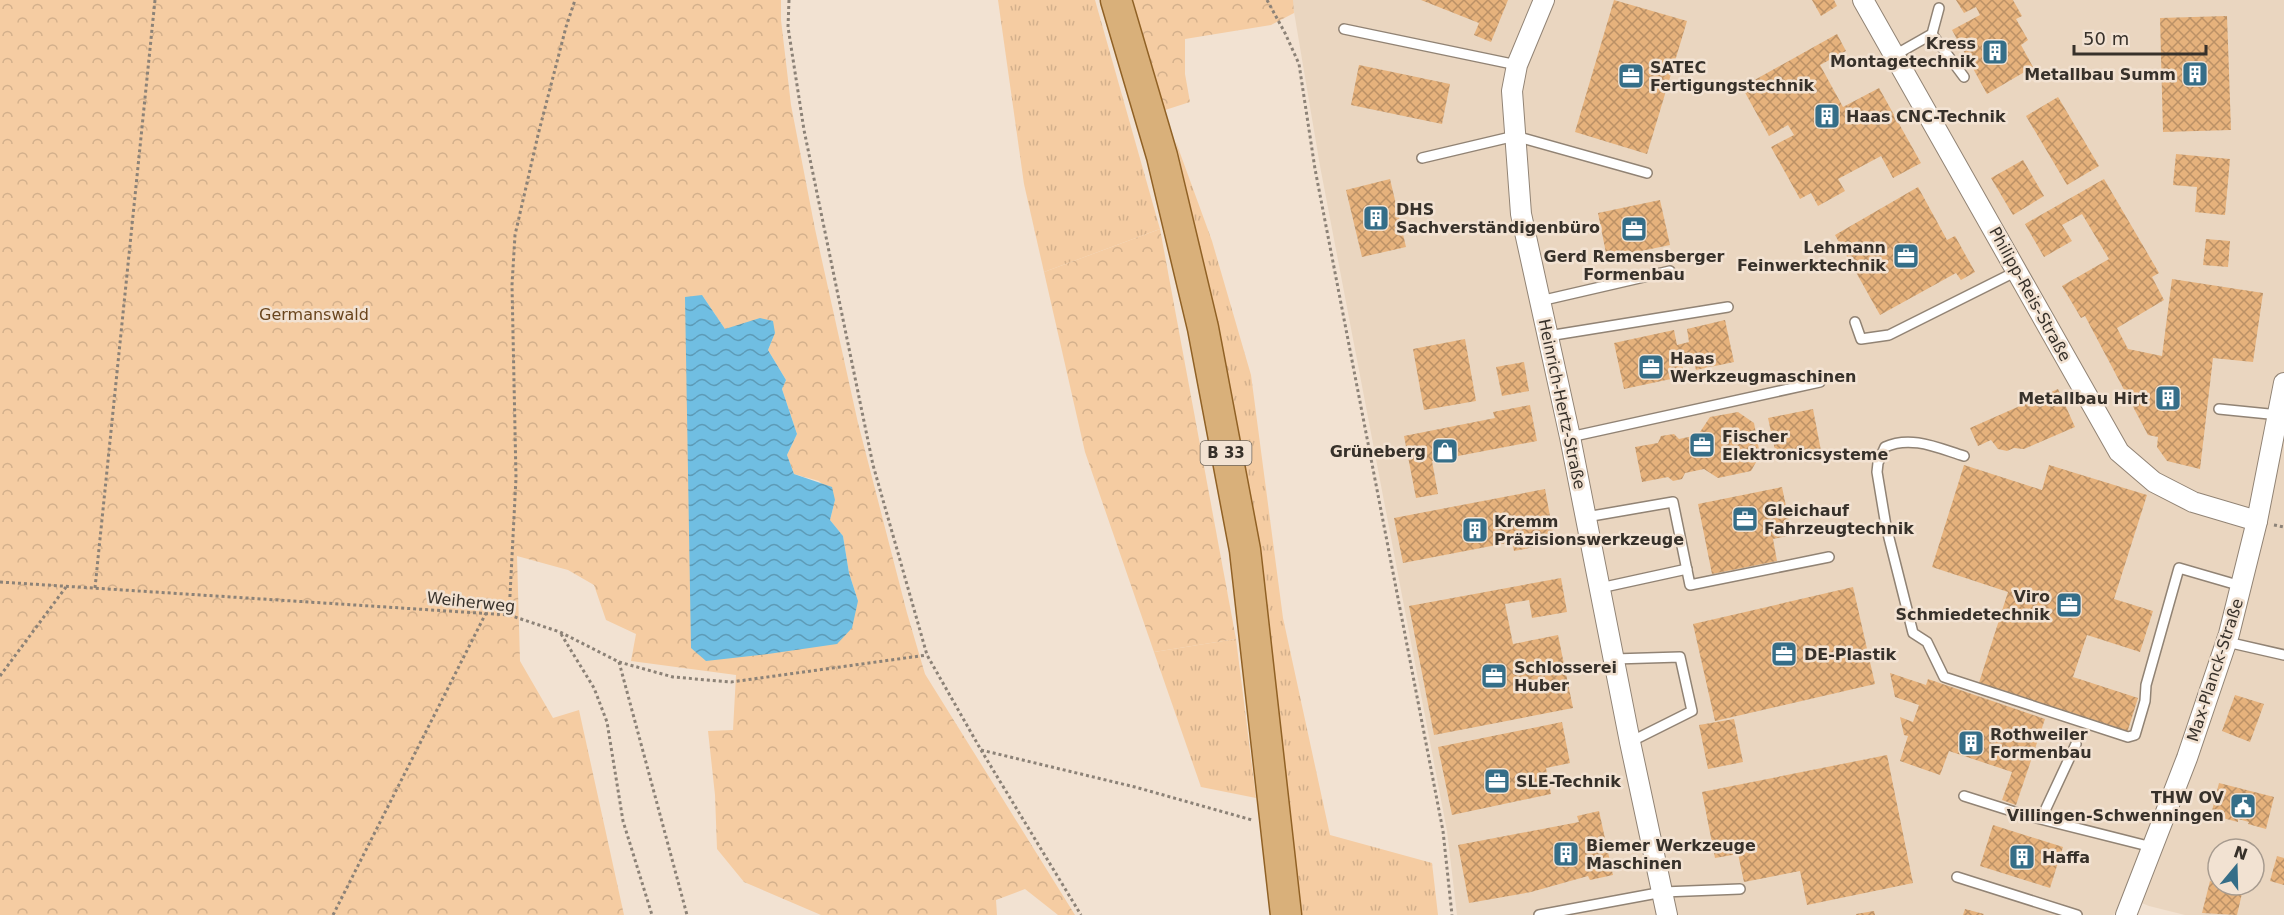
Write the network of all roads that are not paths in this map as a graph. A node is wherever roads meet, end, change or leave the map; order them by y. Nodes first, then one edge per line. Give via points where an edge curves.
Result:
1 (1116, 0) edge
2 (1544, 0) edge
3 (1863, 0) edge
4 (1939, 8) dead end
5 (1344, 29) dead end
6 (1932, 34) junction
7 (1895, 55) junction
8 (1517, 65) junction
9 (1964, 77) dead end
10 (1515, 136) junction
11 (1422, 158) dead end
12 (1647, 173) dead end
13 (1670, 271) dead end
14 (2017, 271) junction
15 (1540, 300) junction
16 (1728, 307) dead end
17 (1855, 322) dead end
18 (1548, 336) junction
19 (1820, 382) dead end
20 (2284, 383) edge
21 (2219, 409) dead end
22 (2279, 415) junction
23 (1570, 437) junction
24 (1964, 456) dead end
25 (1586, 517) junction
26 (2257, 521) junction
27 (1829, 557) dead end
28 (1687, 569) junction
29 (2241, 586) junction
30 (1600, 588) junction
31 (2227, 642) junction
32 (2284, 656) edge
33 (1614, 659) junction
34 (1630, 742) junction
35 (2076, 744) dead end
36 (1965, 796) dead end
37 (2042, 817) junction
38 (2152, 847) junction
39 (1957, 877) dead end
40 (1740, 889) dead end
41 (1663, 892) junction
42 (1286, 915) edge
43 (1539, 915) edge
44 (1667, 915) edge
45 (2077, 915) edge
46 (2126, 915) edge

1 - 42 main road, B 33 via 1162,156 1203,328 1245,550
2 - 8 street, Heinrich-Hertz-Straße
3 - 7 street, Philipp-Reis-Straße
4 - 6 lane
5 - 8 lane
6 - 7 lane
6 - 9 lane
7 - 14 street, Philipp-Reis-Straße
8 - 10 street, Heinrich-Hertz-Straße via 1512,91
10 - 11 lane
10 - 12 lane
10 - 15 street, Heinrich-Hertz-Straße via 1521,214
13 - 15 lane
14 - 17 lane via 1888,335 1861,339
14 - 26 street, Philipp-Reis-Straße via 2119,452 2154,482 2193,502
15 - 18 street, Heinrich-Hertz-Straße
16 - 18 lane
18 - 23 street, Heinrich-Hertz-Straße
19 - 23 lane
20 - 22 street, Max-Planck-Straße
21 - 22 lane
22 - 26 street, Max-Planck-Straße
23 - 25 street, Heinrich-Hertz-Straße
24 - 29 lane via 1901,441 1885,447 1876,472 1913,633 1927,642 1944,678 2128,737 2135,735 2179,568
25 - 28 lane via 1673,502
25 - 30 street, Heinrich-Hertz-Straße
26 - 29 street, Max-Planck-Straße
27 - 28 lane via 1690,585
28 - 30 lane
29 - 31 street, Max-Planck-Straße
30 - 33 street, Heinrich-Hertz-Straße
31 - 32 lane
31 - 38 street, Max-Planck-Straße
33 - 34 street, Heinrich-Hertz-Straße
33 - 34 lane via 1680,657 1692,711
34 - 41 street, Heinrich-Hertz-Straße
35 - 37 lane
36 - 37 lane
37 - 38 lane
38 - 46 street, Max-Planck-Straße
39 - 45 lane
40 - 41 lane
41 - 43 lane
41 - 44 street, Heinrich-Hertz-Straße

